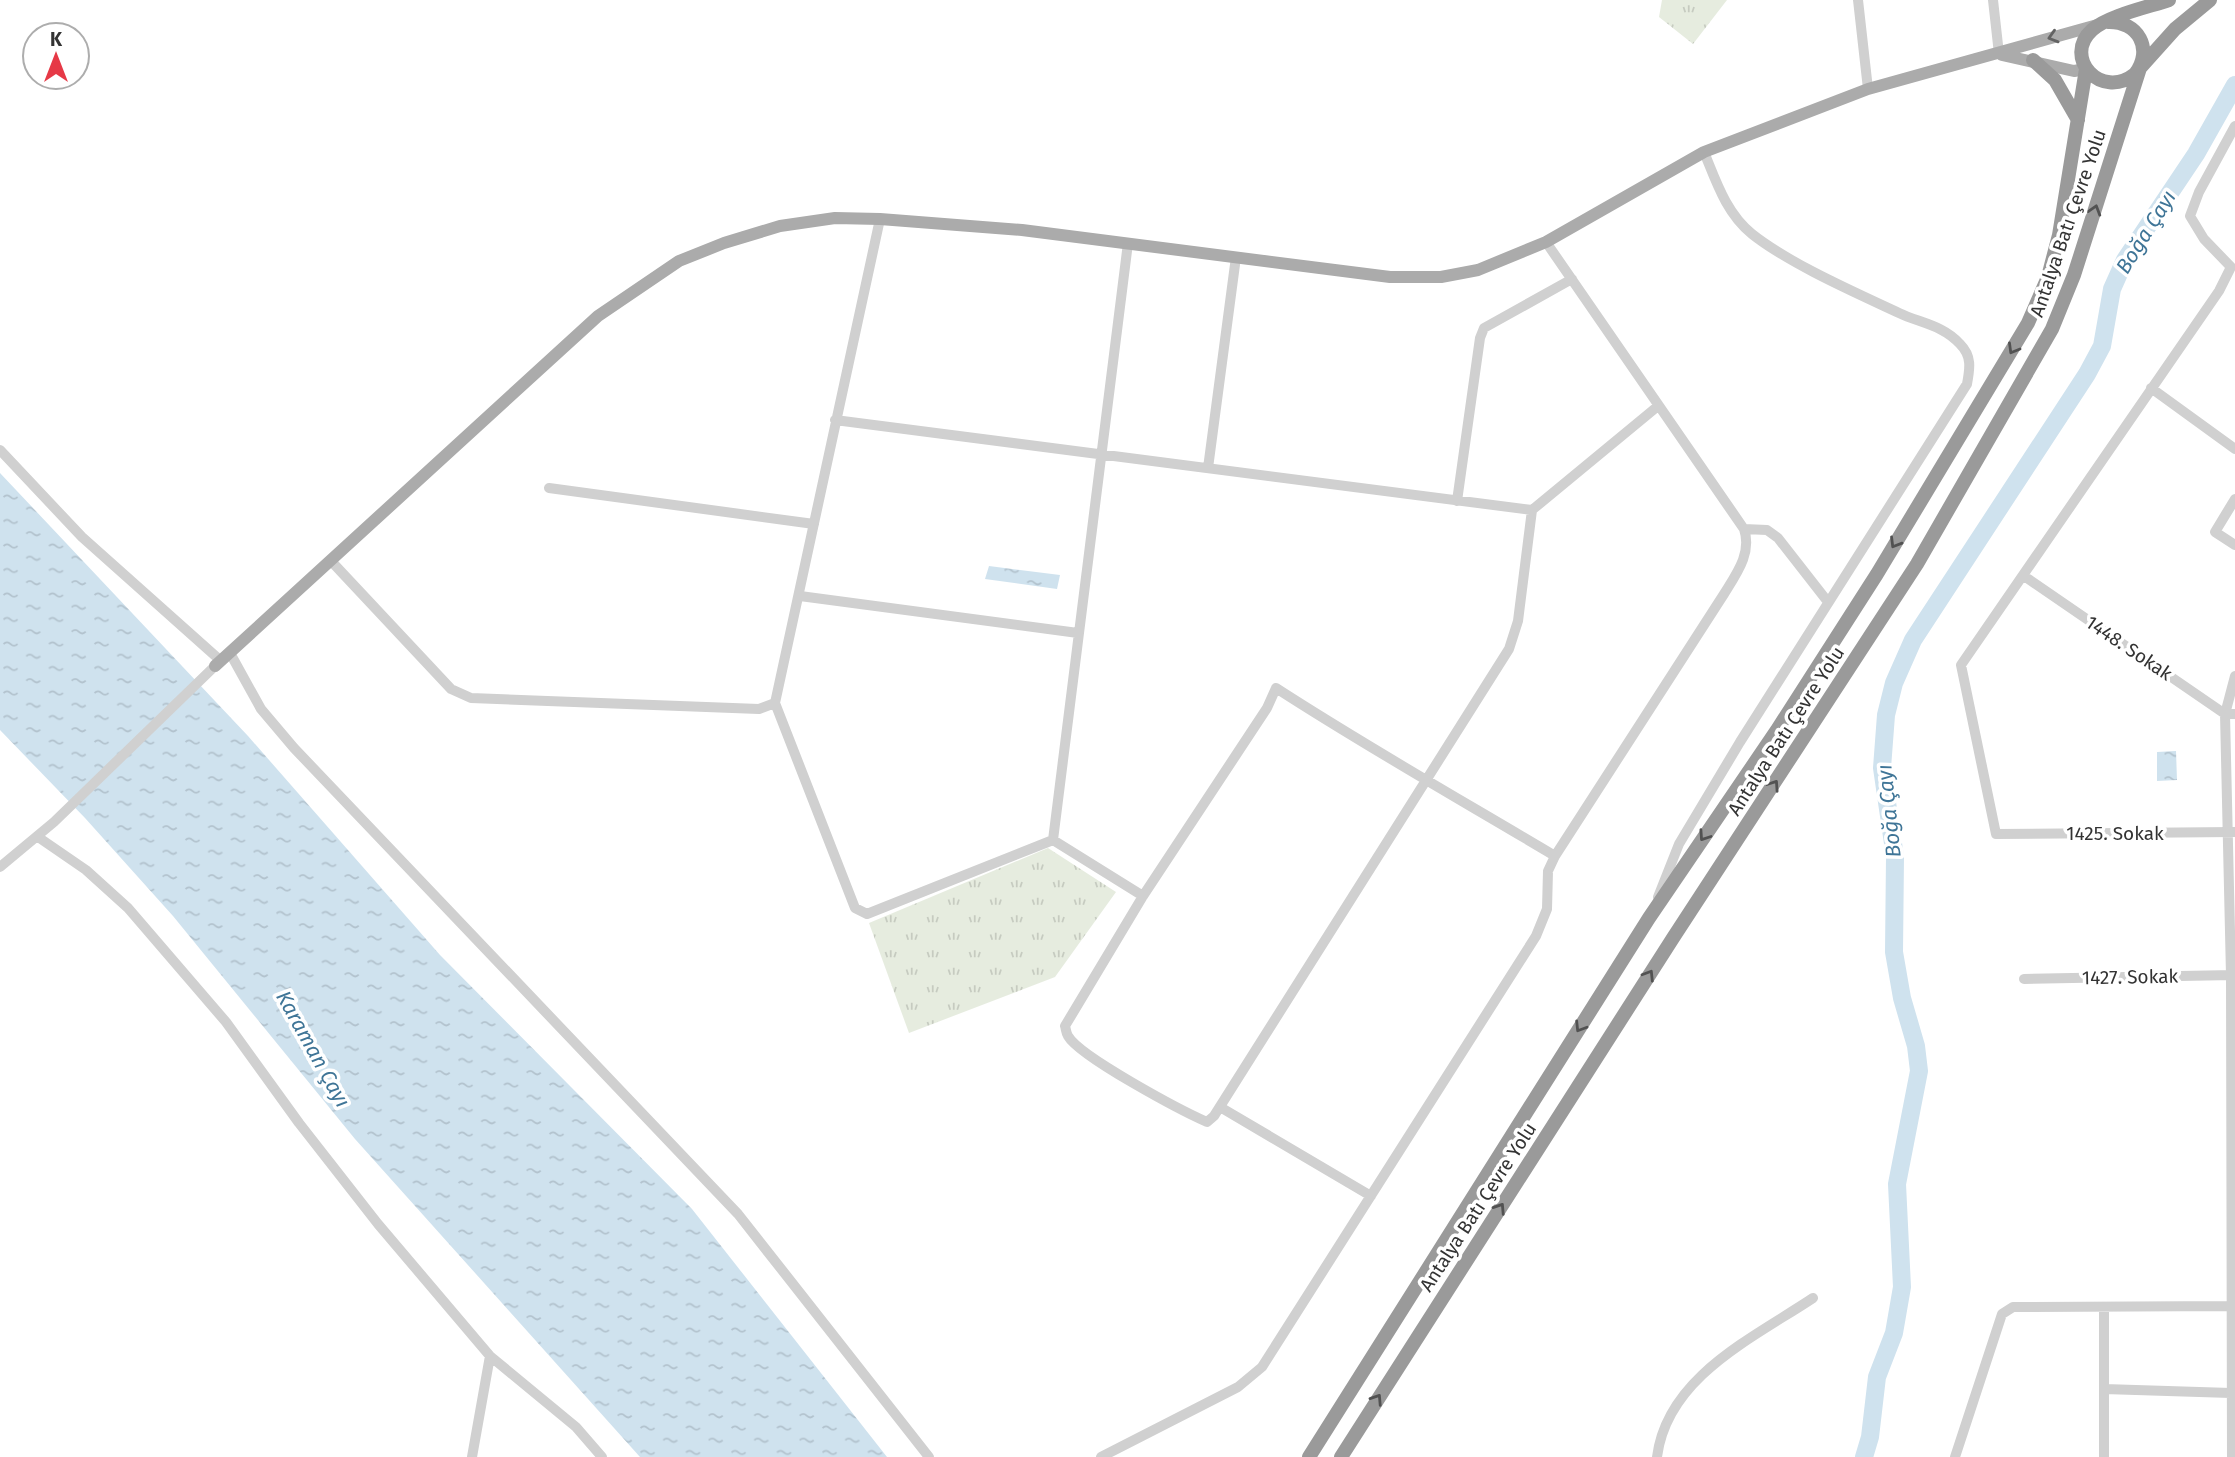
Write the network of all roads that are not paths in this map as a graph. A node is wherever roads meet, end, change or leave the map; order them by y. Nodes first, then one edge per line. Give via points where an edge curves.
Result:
1 (1858, 0) edge
2 (1993, 0) edge
3 (2169, 0) edge
4 (2207, 1) edge
5 (2108, 22) junction
6 (1998, 54) junction
7 (2033, 60) junction
8 (2140, 68) junction
9 (2086, 69) junction
10 (1868, 89) junction
11 (2078, 120) junction
12 (2235, 126) edge
13 (1704, 152) junction
14 (880, 219) junction
15 (1546, 242) junction
16 (1128, 243) junction
17 (1236, 257) junction
18 (2233, 267) edge
19 (1572, 279) junction
20 (2151, 388) junction
21 (1658, 406) junction
22 (835, 420) junction
23 (2235, 449) edge
24 (0, 450) edge
25 (1101, 454) junction
26 (1208, 468) junction
27 (549, 488) dead end
28 (2235, 499) edge
29 (1457, 501) junction
30 (1532, 510) junction
31 (814, 524) junction
32 (1744, 528) junction
33 (2235, 545) edge
34 (332, 562) junction
35 (2024, 576) junction
36 (800, 596) junction
37 (1828, 602) junction
38 (1078, 633) junction
39 (222, 660) junction
40 (2235, 676) edge
41 (775, 703) junction
42 (2230, 714) edge
43 (1428, 780) junction
44 (2232, 832) edge
45 (38, 837) junction
46 (1053, 840) junction
47 (1555, 856) junction
48 (0, 867) edge
49 (1143, 897) junction
50 (1649, 918) junction
51 (2233, 975) edge
52 (2024, 979) dead end
53 (1220, 1107) junction
54 (2232, 1115) edge
55 (1371, 1196) junction
56 (1813, 1297) dead end
57 (2232, 1306) edge
58 (2104, 1307) junction
59 (490, 1356) junction
60 (2104, 1389) junction
61 (2231, 1393) junction
62 (472, 1457) edge
63 (602, 1457) edge
64 (929, 1457) edge
65 (1101, 1457) edge
66 (1309, 1457) edge
67 (1341, 1457) edge
68 (1657, 1457) edge
69 (1955, 1457) edge
70 (2104, 1457) edge
71 (2232, 1457) edge

1 - 10 street
2 - 6 street
3 - 5 highway
4 - 8 highway, Antalya Batı Çevre Yolu
5 -> 6 main road
5 - 8 highway via 2127,24 2140,37 2144,52
5 - 9 highway via 2086,37 2082,51
6 - 7 main road
6 - 10 main road
7 - 9 main road via 2074,71
7 - 11 highway via 2055,80
8 - 9 highway via 2116,83 2102,82
67 -> 8 highway, Antalya Batı Çevre Yolu via 1917,564 2052,329 2074,275
9 - 11 highway
10 - 13 main road
11 -> 50 highway via 2059,235 2048,277 2028,323 1870,585
12 - 18 street via 2190,216 2204,239
13 - 15 main road
13 - 37 street via 1727,205 1751,233 1901,314 1941,328 1969,357 1967,384
14 - 16 main road
14 - 22 street
14 - 34 main road via 835,218 780,226 678,261 598,316
15 - 17 main road via 1478,270 1441,277 1390,277
15 - 19 street
16 - 17 main road
16 - 25 street
17 - 26 street
18 - 20 street
19 - 21 street
19 - 29 street via 1484,328
20 - 23 street
20 - 35 street
21 - 30 street
21 - 32 street
22 - 25 street
22 - 31 street
24 - 39 street via 82,537
25 - 26 street
25 - 38 street
26 - 29 street
27 - 31 street
28 - 33 street via 2215,532
29 - 30 street
30 - 43 street via 1518,621 1509,649
31 - 36 street
32 - 37 street via 1768,530 1778,538
32 - 47 street via 1747,547 1741,567
34 - 39 main road
34 - 41 street via 451,689 471,698 759,709
35 - 42 street, 1448. Sokak
35 - 44 street, 1425. Sokak via 1961,665 1996,834
36 - 38 street
36 - 41 street
37 - 50 street via 1679,844
38 - 46 street
39 - 45 street
39 - 64 street via 294,748 738,1214
40 - 42 street
41 - 46 street via 855,908 867,914
42 - 44 street
43 - 47 street
43 - 49 street via 1276,688
43 - 53 street
44 - 51 street
45 - 48 street
45 - 59 street via 86,870 128,908 226,1022 306,1133
46 - 49 street
47 - 55 street via 1548,871 1547,909 1536,936
49 - 53 street via 1065,1026 1068,1036 1096,1060 1185,1113 1207,1122
50 -> 66 highway
51 - 52 street, 1427. Sokak
51 - 54 street
53 - 55 street
54 - 57 street
55 - 65 street via 1262,1367 1238,1387
56 - 68 street via 1716,1363 1687,1389 1662,1430
57 - 58 street
57 - 61 street
58 - 60 street
58 - 69 street via 2014,1307 2001,1314
59 - 62 street
59 - 63 street via 576,1427
60 - 61 street
60 - 70 street
61 - 71 street

